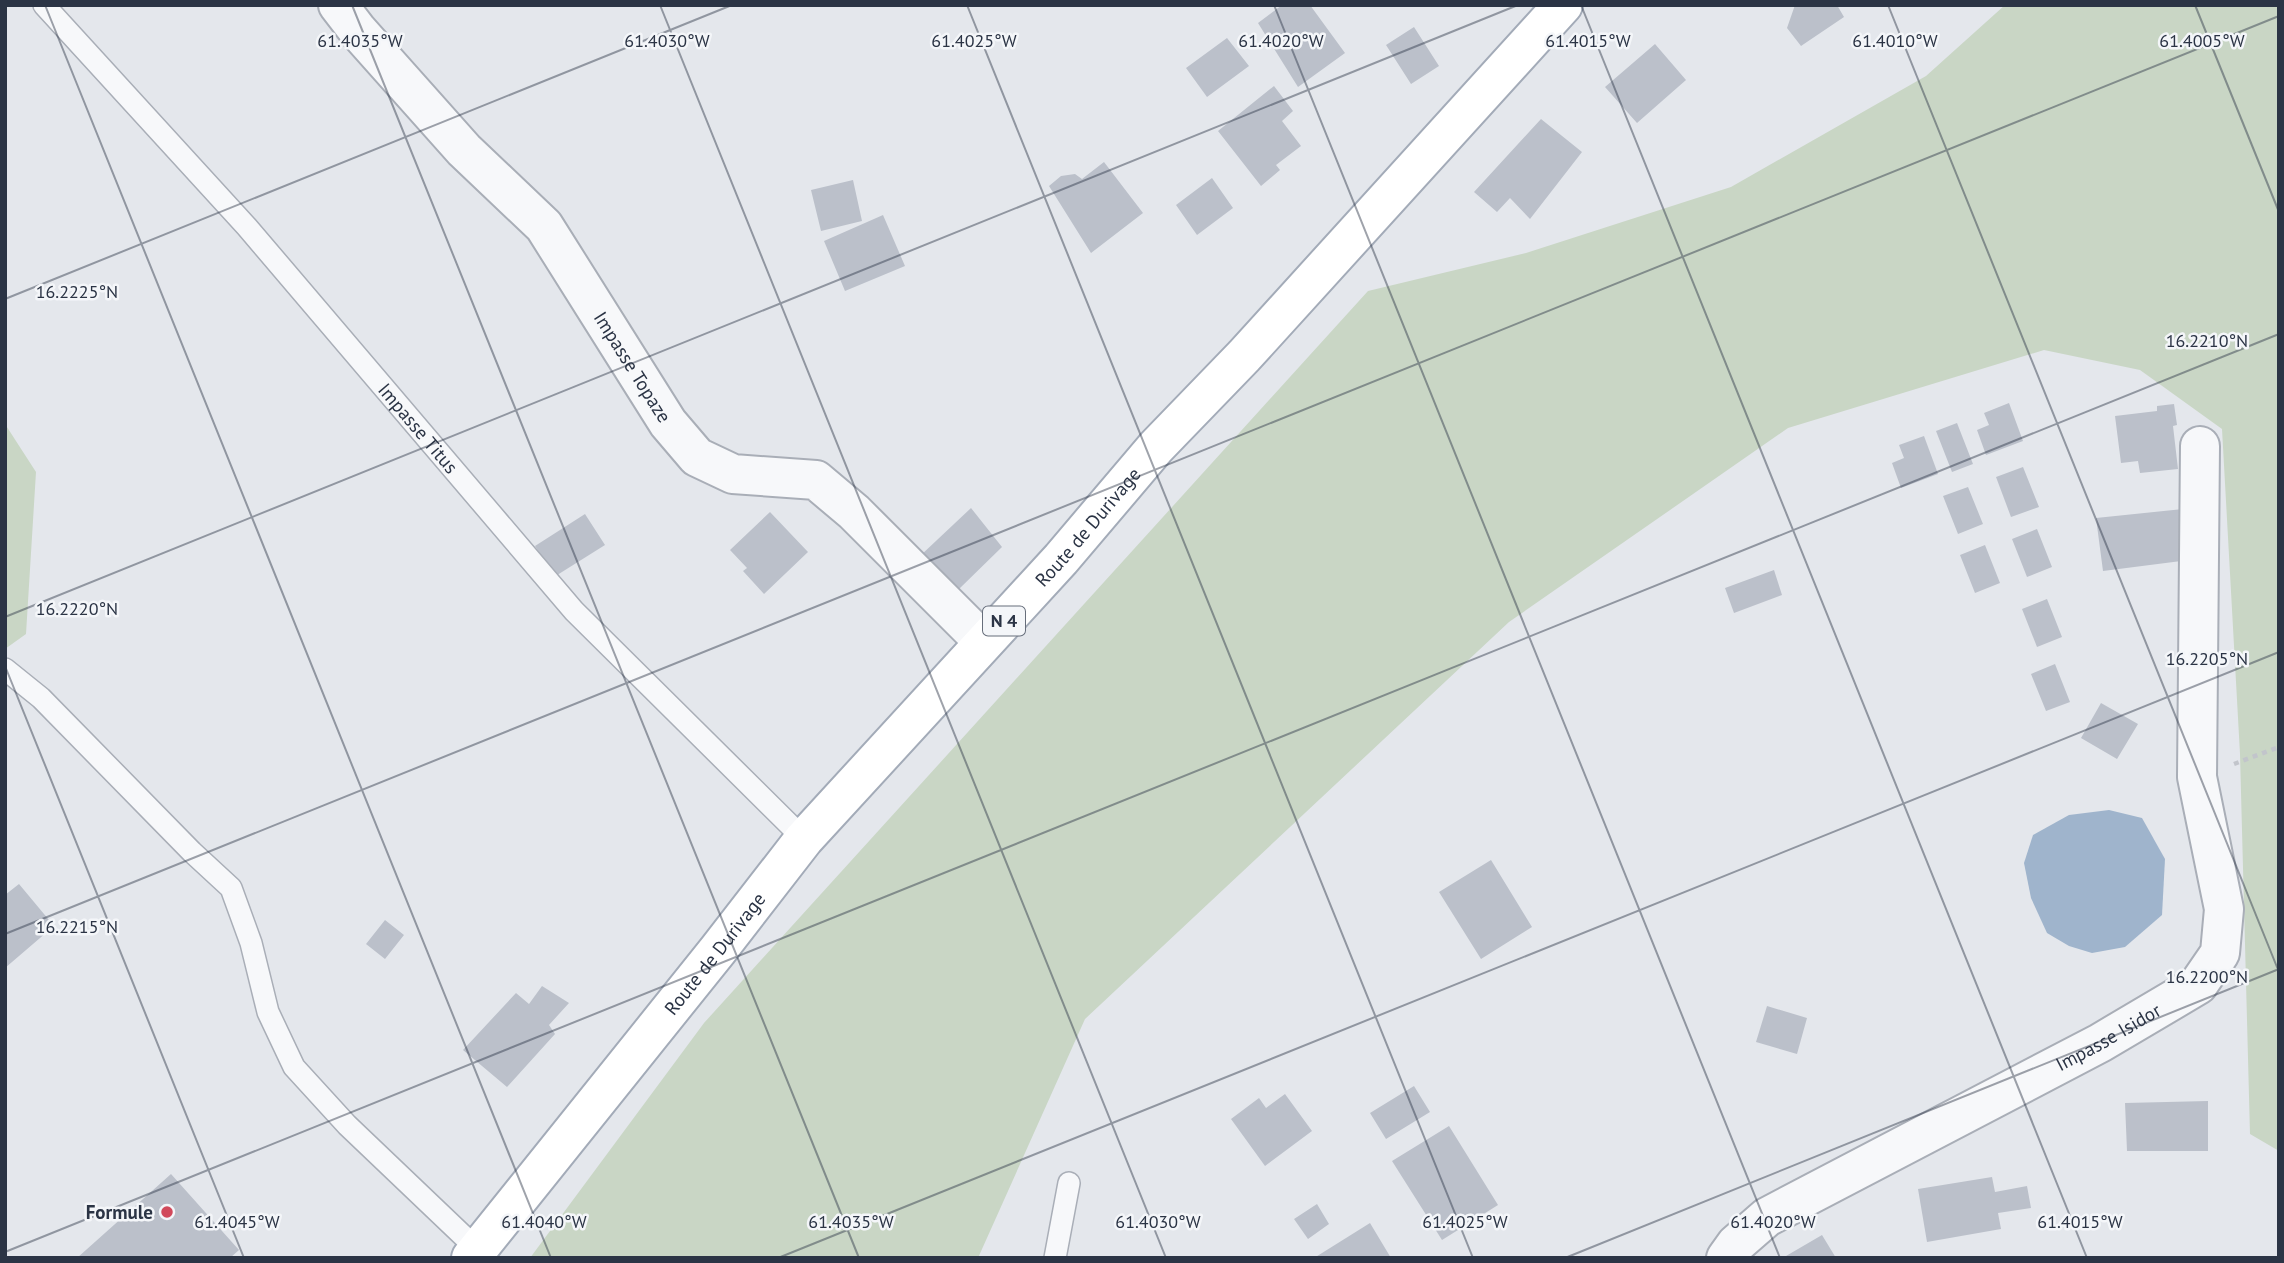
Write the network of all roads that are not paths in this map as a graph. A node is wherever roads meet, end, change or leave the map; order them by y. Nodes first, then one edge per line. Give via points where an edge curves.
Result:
1 (44, 5) edge
2 (338, 5) edge
3 (1563, 5) edge
4 (2200, 446) dead end
5 (984, 642) junction
6 (5, 668) edge
7 (804, 839) junction
8 (1069, 1183) dead end
9 (474, 1253) edge
10 (1055, 1258) edge
11 (1726, 1258) edge

1 - 7 lane, Impasse Titus via 247,227 574,611
2 - 5 street, Impasse Topaze via 464,150 544,226 668,423 697,457 733,474 816,480
3 - 5 main road, Route de Durivage / N 4 via 1156,447
4 - 11 street, Impasse Isidor via 2197,778 2224,909 2221,953 2198,985 2100,1043 1767,1217
5 - 7 main road, Route de Durivage / N 4
6 - 9 lane via 41,698 231,888 268,1012 294,1067
7 - 9 main road, Route de Durivage / N 4
8 - 10 lane

